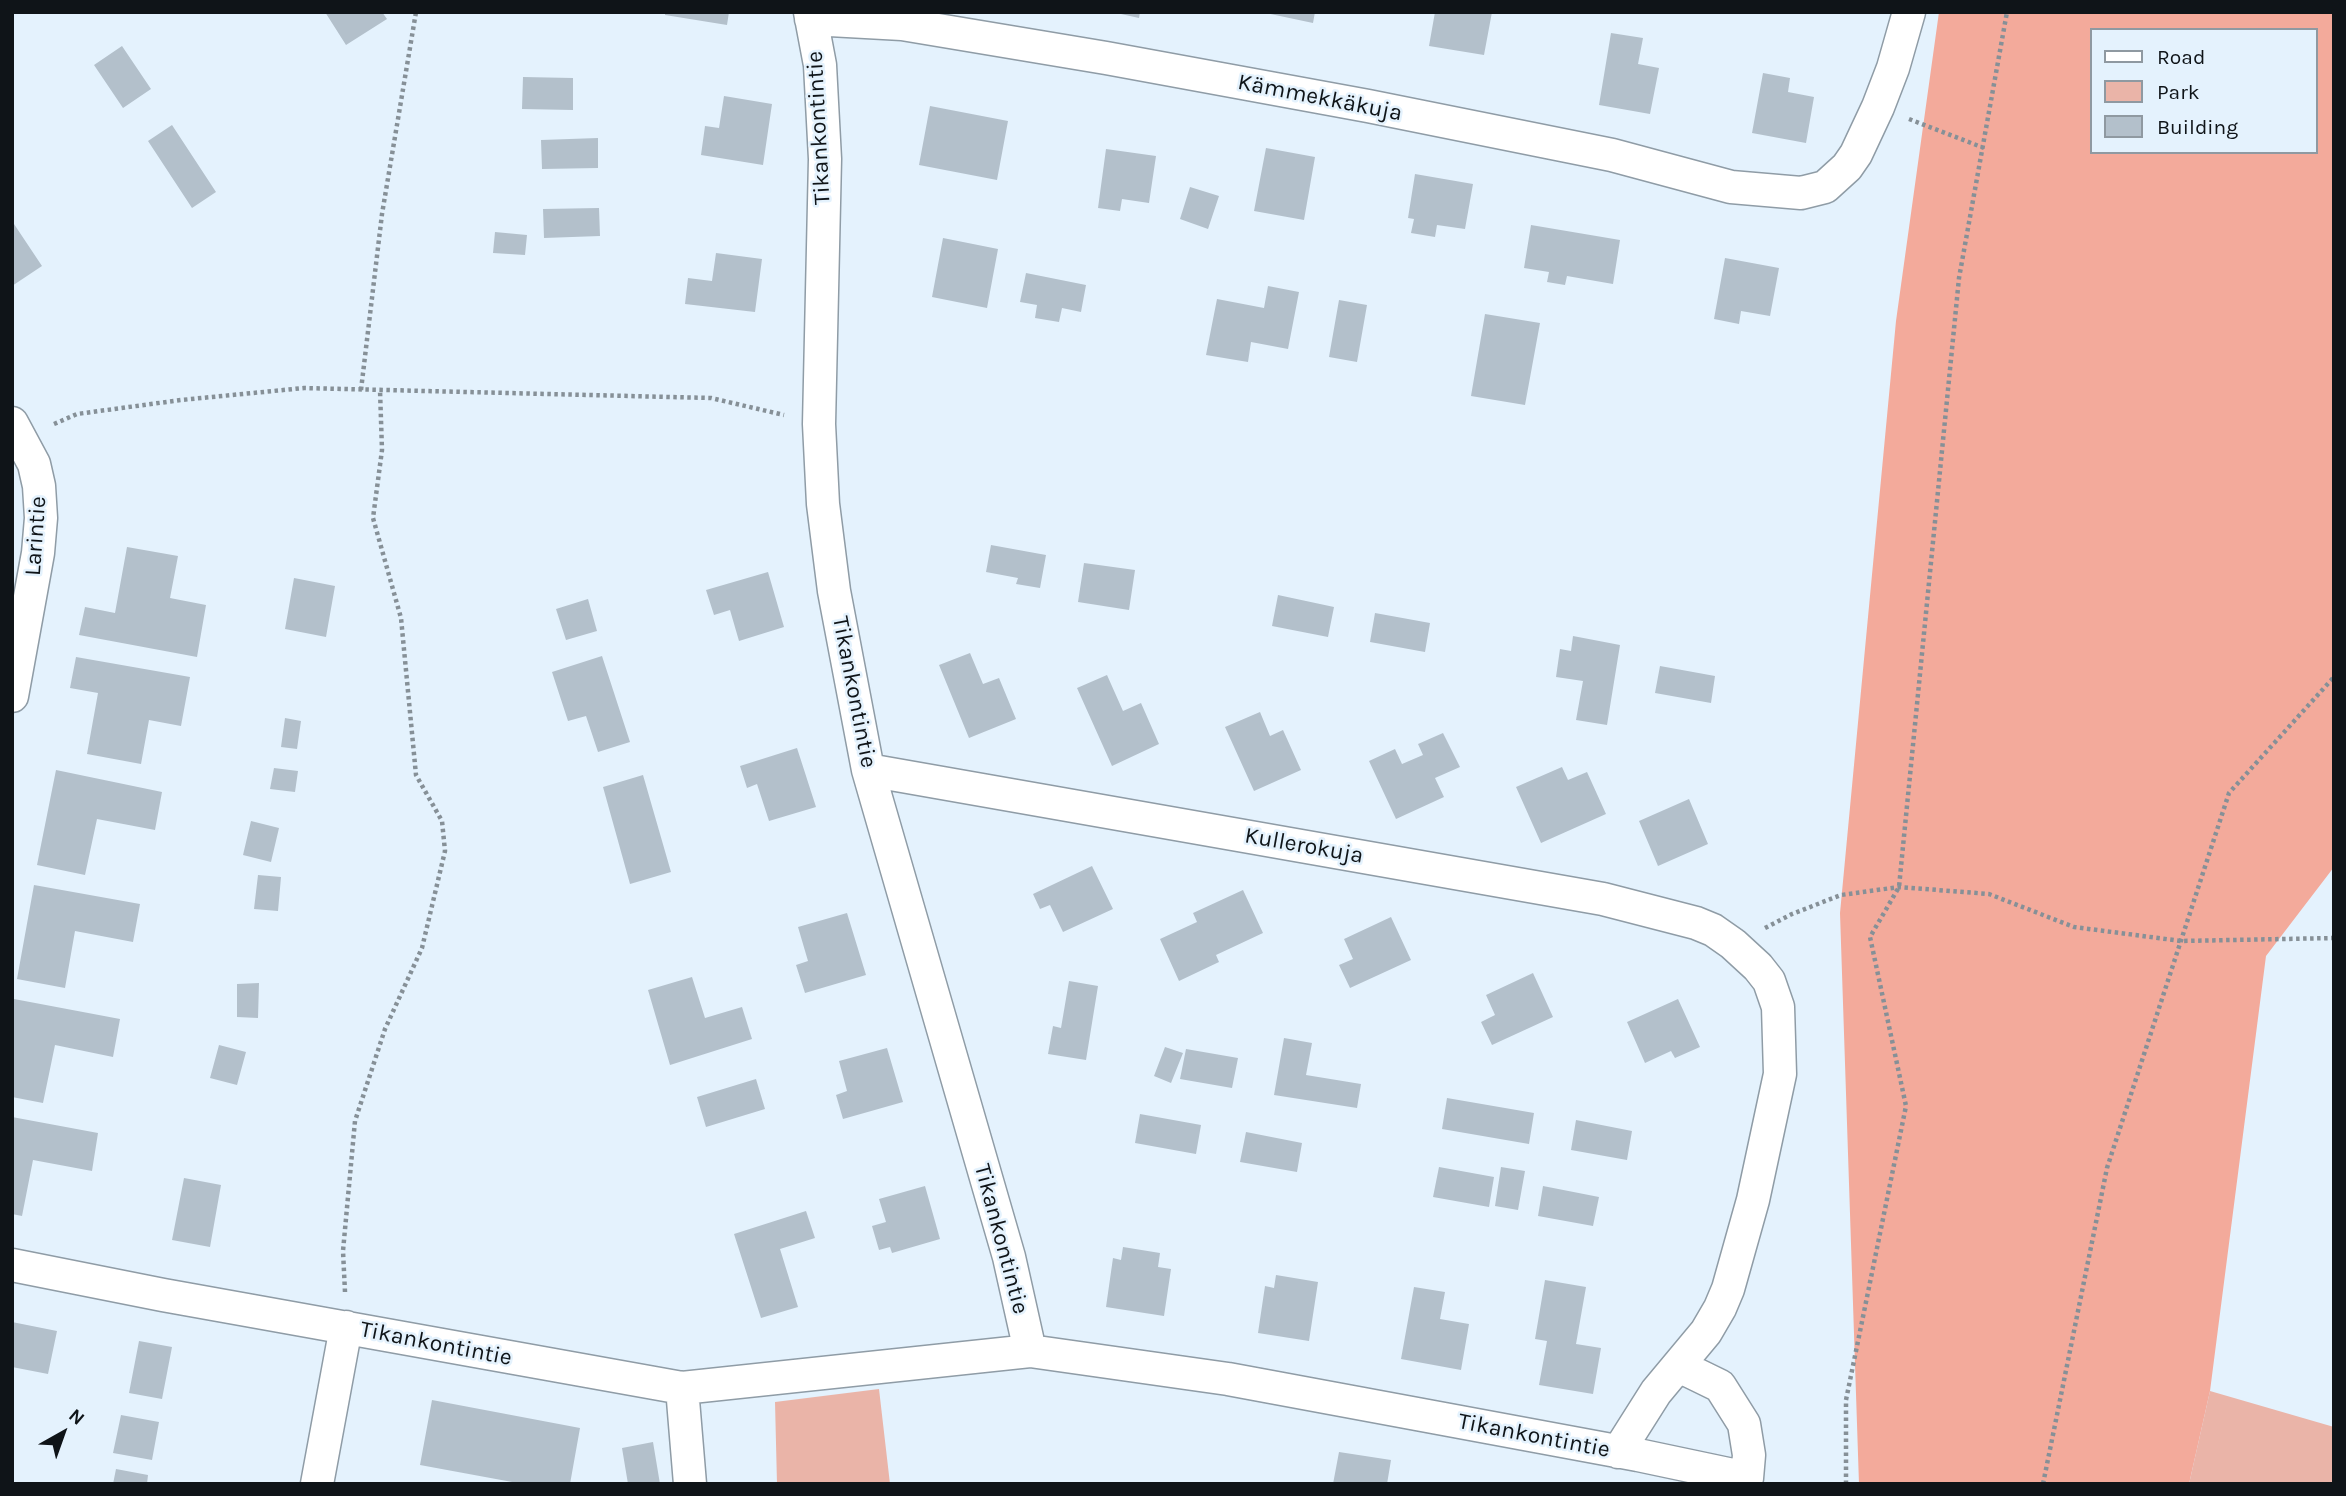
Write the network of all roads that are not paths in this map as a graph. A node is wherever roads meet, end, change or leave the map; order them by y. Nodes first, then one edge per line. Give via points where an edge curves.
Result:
1 (1909, 12) edge
2 (810, 16) edge
3 (17, 430) edge
4 (12, 696) edge
5 (867, 770) junction
6 (12, 1265) edge
7 (346, 1327) junction
8 (1030, 1351) junction
9 (1679, 1366) junction
10 (682, 1388) junction
11 (1618, 1452) junction
12 (317, 1484) edge
13 (690, 1484) edge

1 - 2 street, Kämmekkäkuja via 1894,68 1856,154 1825,187 1801,193 1731,187 1612,155 1143,65 902,24
2 - 5 street, Tikankontintie via 820,65 825,159 819,424 823,504
3 - 4 street, Larintie via 34,464 41,517
5 - 8 street, Tikankontintie via 1009,1257
5 - 9 street, Kullerokuja via 1603,899 1696,923 1733,944 1758,967 1774,993 1780,1074 1728,1289 1706,1332
6 - 7 street, Tikankontintie
7 - 10 street, Tikankontintie
7 - 12 street
8 - 10 street, Tikankontintie
8 - 11 street, Tikankontintie via 1228,1379
9 - 11 street, Kullerokuja via 1644,1408
9 - 11 street, Tikankontintie via 1720,1386 1744,1424 1747,1478
10 - 13 street

